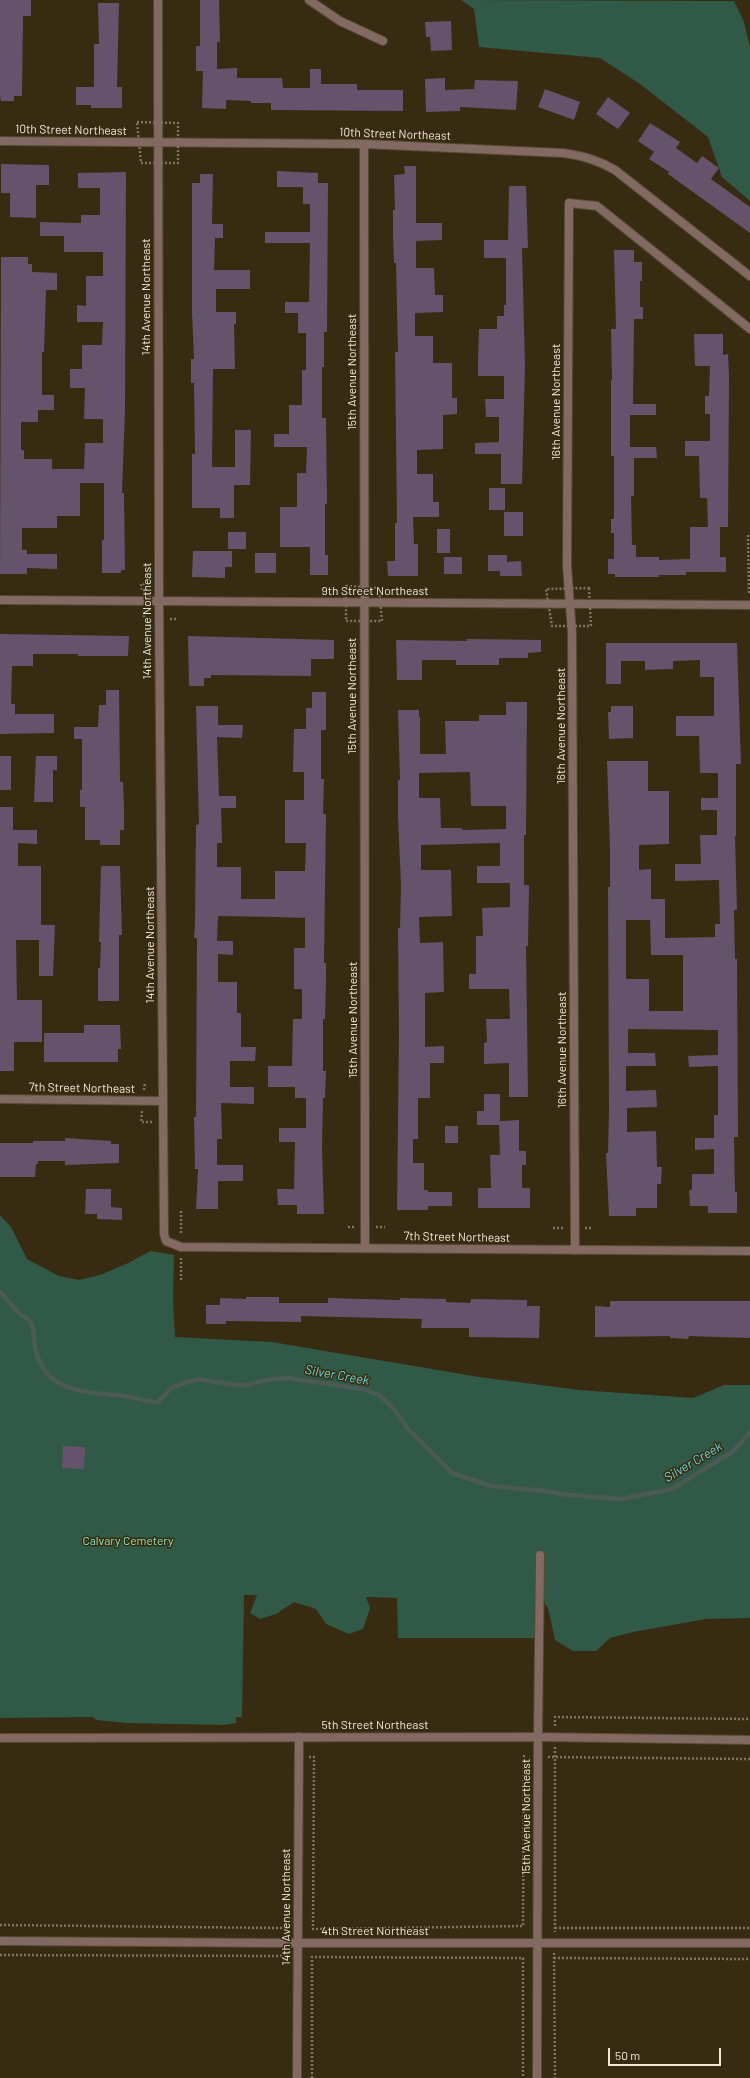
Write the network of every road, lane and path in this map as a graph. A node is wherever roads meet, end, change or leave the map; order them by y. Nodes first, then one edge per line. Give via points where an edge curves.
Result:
1 (158, 0) edge
2 (309, 0) edge
3 (384, 41) dead end
4 (0, 141) edge
5 (158, 143) junction
6 (364, 144) junction
7 (750, 276) edge
8 (750, 329) edge
9 (748, 535) dead end
10 (750, 590) edge
11 (0, 600) edge
12 (159, 601) junction
13 (364, 603) junction
14 (570, 603) junction
15 (750, 605) edge
16 (0, 1099) edge
17 (163, 1101) junction
18 (166, 1241) joint
19 (365, 1248) junction
20 (575, 1250) junction
21 (750, 1251) edge
22 (540, 1555) dead end
23 (556, 1717) dead end
24 (750, 1719) edge
25 (299, 1737) junction
26 (538, 1737) junction
27 (0, 1738) edge
28 (750, 1740) edge
29 (524, 1756) dead end
30 (314, 1757) dead end
31 (750, 1759) edge
32 (0, 1926) edge
33 (282, 1928) dead end
34 (556, 1928) junction
35 (750, 1928) edge
36 (0, 1941) edge
37 (537, 1942) junction
38 (555, 1942) junction
39 (750, 1942) edge
40 (298, 1943) junction
41 (0, 1955) edge
42 (282, 1956) dead end
43 (554, 1958) junction
44 (750, 1959) edge
45 (298, 2078) edge
46 (312, 2078) edge
47 (523, 2078) edge
48 (537, 2078) edge
49 (556, 2078) edge

1 - 5 street, 14th Avenue Northeast
2 - 3 street via 340,21
4 - 5 street, 10th Street Northeast
5 - 6 street, 10th Street Northeast
5 - 12 street, 14th Avenue Northeast
6 - 7 street, 10th Street Northeast via 581,155 615,170
6 - 13 street, 15th Avenue Northeast
8 - 14 street, 16th Avenue Northeast via 597,206 569,203 566,566
9 - 10 path
11 - 12 street, 9th Street Northeast
12 - 13 street, 9th Street Northeast
12 - 17 street, 14th Avenue Northeast
13 - 14 street, 9th Street Northeast
13 - 19 street, 15th Avenue Northeast
14 - 15 street, 9th Street Northeast
14 - 20 street, 16th Avenue Northeast
16 - 17 street, 7th Street Northeast
17 - 18 street, 14th Avenue Northeast via 163,1225
18 - 19 street, 7th Street Northeast via 181,1247
19 - 20 street, 7th Street Northeast
20 - 21 street, 7th Street Northeast
22 - 26 street, 15th Avenue Northeast
23 - 24 path
25 - 26 street, 5th Street Northeast
25 - 27 street, 5th Street Northeast
25 - 40 street, 14th Avenue Northeast
26 - 28 street, 5th Street Northeast
26 - 37 street, 15th Avenue Northeast
29 - 30 path via 523,1926 313,1928
31 - 34 path via 555,1757
32 - 33 path
34 - 35 path
34 - 38 path
36 - 40 street, 4th Street Northeast
37 - 38 street, 4th Street Northeast
37 - 40 street, 4th Street Northeast
37 - 48 street, 15th Avenue Northeast
38 - 39 street, 4th Street Northeast
38 - 43 path
40 - 45 street, 14th Avenue Northeast
41 - 42 path
43 - 44 path
43 - 49 path
46 - 47 path via 312,1957 523,1958

